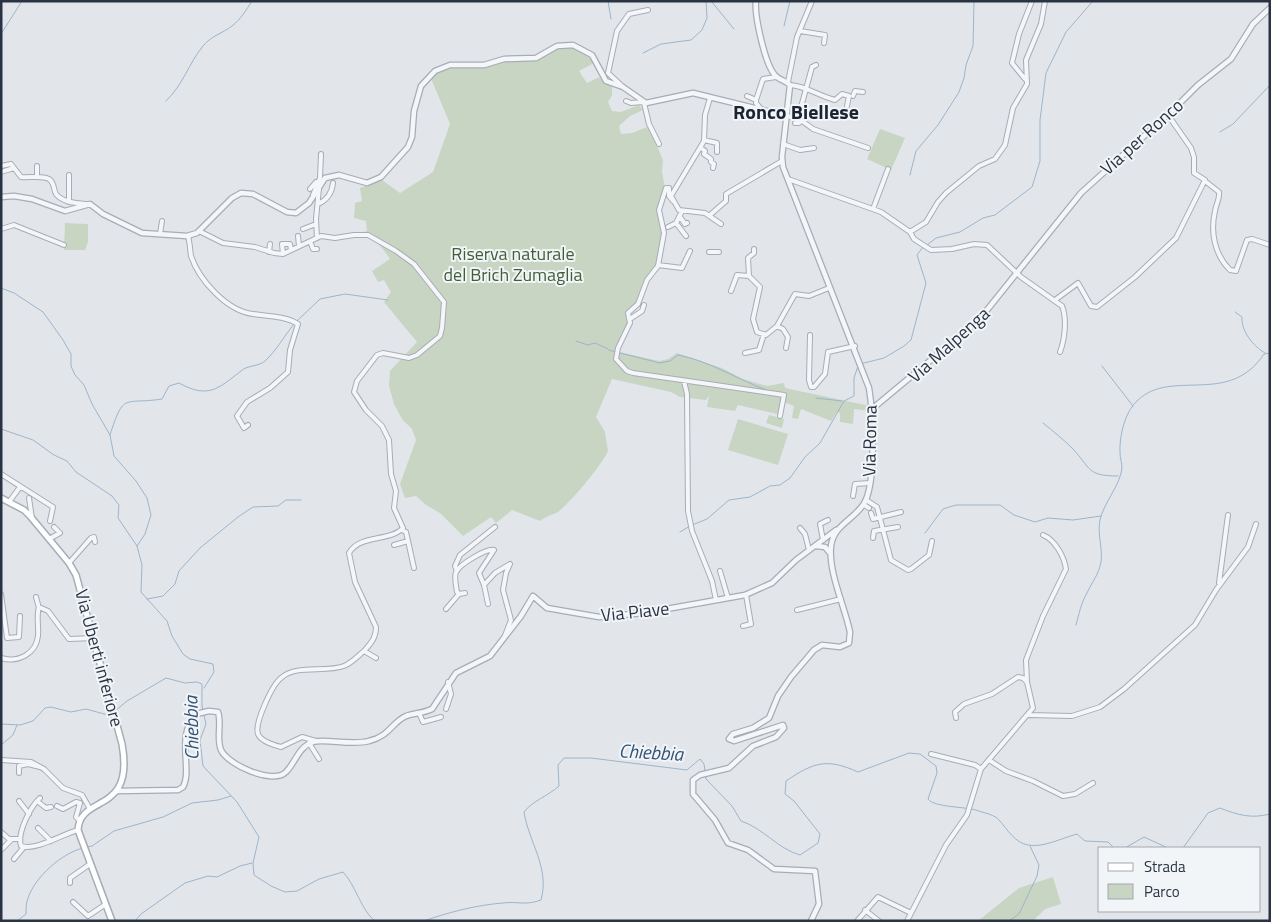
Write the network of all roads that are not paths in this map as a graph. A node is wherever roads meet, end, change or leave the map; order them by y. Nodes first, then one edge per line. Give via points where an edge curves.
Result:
1 (756, 1) edge
2 (812, 1) edge
3 (1032, 1) edge
4 (1045, 1) edge
5 (1270, 8) edge
6 (648, 10) dead end
7 (800, 31) junction
8 (824, 43) dead end
9 (816, 65) dead end
10 (776, 77) junction
11 (1025, 79) junction
12 (789, 83) junction
13 (623, 88) junction
14 (807, 89) junction
15 (863, 92) dead end
16 (747, 96) dead end
17 (850, 96) junction
18 (710, 98) junction
19 (756, 100) junction
20 (626, 101) dead end
21 (644, 102) junction
22 (847, 106) dead end
23 (764, 112) junction
24 (1168, 115) junction
25 (787, 116) junction
26 (800, 118) junction
27 (794, 123) dead end
28 (704, 140) junction
29 (659, 144) dead end
30 (783, 144) junction
31 (701, 148) junction
32 (814, 148) dead end
33 (868, 148) dead end
34 (717, 152) dead end
35 (321, 154) dead end
36 (782, 161) junction
37 (1, 166) edge
38 (37, 166) dead end
39 (14, 168) junction
40 (713, 168) dead end
41 (888, 170) dead end
42 (1, 172) edge
43 (69, 175) dead end
44 (37, 177) junction
45 (320, 178) junction
46 (788, 178) junction
47 (1205, 181) junction
48 (333, 183) dead end
49 (320, 184) junction
50 (310, 189) dead end
51 (1, 198) edge
52 (312, 198) junction
53 (673, 201) junction
54 (69, 202) junction
55 (87, 204) junction
56 (318, 204) junction
57 (873, 208) junction
58 (682, 211) junction
59 (710, 215) junction
60 (680, 217) junction
61 (162, 221) dead end
62 (676, 223) junction
63 (687, 223) dead end
64 (316, 224) junction
65 (721, 224) dead end
66 (668, 227) dead end
67 (1, 229) edge
68 (303, 229) dead end
69 (199, 231) junction
70 (910, 232) junction
71 (160, 234) junction
72 (188, 236) junction
73 (298, 236) dead end
74 (686, 236) dead end
75 (317, 238) junction
76 (310, 241) junction
77 (270, 244) dead end
78 (64, 245) dead end
79 (1270, 245) edge
80 (299, 246) junction
81 (317, 249) dead end
82 (754, 249) dead end
83 (291, 250) junction
84 (690, 251) dead end
85 (269, 252) junction
86 (709, 252) dead end
87 (719, 252) dead end
88 (283, 254) junction
89 (658, 265) junction
90 (1018, 273) junction
91 (750, 276) junction
92 (830, 288) junction
93 (731, 291) dead end
94 (1055, 300) junction
95 (644, 305) dead end
96 (630, 321) junction
97 (777, 326) junction
98 (764, 334) junction
99 (810, 334) dead end
100 (855, 346) junction
101 (786, 348) dead end
102 (1060, 352) dead end
103 (745, 353) dead end
104 (684, 381) junction
105 (872, 409) junction
106 (780, 416) dead end
107 (248, 425) dead end
108 (1, 474) edge
109 (870, 483) junction
110 (20, 487) junction
111 (852, 496) dead end
112 (1, 498) edge
113 (29, 498) dead end
114 (9, 502) junction
115 (865, 502) junction
116 (901, 512) dead end
117 (1228, 515) dead end
118 (880, 516) junction
119 (32, 518) junction
120 (828, 520) dead end
121 (50, 521) dead end
122 (1256, 524) dead end
123 (54, 527) dead end
124 (495, 527) dead end
125 (898, 527) dead end
126 (800, 528) dead end
127 (883, 528) junction
128 (837, 529) junction
129 (402, 530) junction
130 (1042, 535) dead end
131 (873, 538) dead end
132 (49, 539) junction
133 (823, 540) junction
134 (408, 541) junction
135 (932, 541) dead end
136 (94, 542) dead end
137 (832, 544) junction
138 (394, 545) dead end
139 (815, 546) junction
140 (825, 546) junction
141 (809, 550) junction
142 (832, 561) junction
143 (69, 563) junction
144 (414, 568) dead end
145 (457, 571) junction
146 (720, 571) dead end
147 (484, 585) junction
148 (1219, 585) junction
149 (465, 593) dead end
150 (1, 594) edge
151 (459, 594) junction
152 (746, 595) junction
153 (36, 597) dead end
154 (728, 598) junction
155 (841, 599) junction
156 (716, 600) junction
157 (2, 602) edge
158 (488, 604) dead end
159 (39, 608) junction
160 (446, 609) dead end
161 (797, 610) dead end
162 (20, 616) dead end
163 (743, 626) dead end
164 (94, 638) junction
165 (504, 638) junction
166 (364, 651) junction
167 (1, 658) edge
168 (376, 658) dead end
169 (448, 682) junction
170 (1027, 682) junction
171 (446, 709) dead end
172 (419, 713) junction
173 (1026, 716) junction
174 (441, 717) dead end
175 (956, 718) dead end
176 (316, 740) junction
177 (309, 743) junction
178 (931, 754) dead end
179 (319, 759) dead end
180 (1, 760) edge
181 (989, 760) junction
182 (40, 767) junction
183 (981, 769) junction
184 (19, 773) dead end
185 (122, 781) junction
186 (1093, 783) dead end
187 (128, 790) junction
188 (117, 791) junction
189 (19, 801) dead end
190 (57, 806) dead end
191 (51, 807) dead end
192 (90, 809) junction
193 (29, 814) junction
194 (79, 820) junction
195 (38, 828) dead end
196 (78, 830) junction
197 (1, 832) edge
198 (20, 838) junction
199 (11, 840) junction
200 (51, 841) junction
201 (24, 847) junction
202 (1, 850) edge
203 (14, 859) dead end
204 (90, 864) junction
205 (70, 883) dead end
206 (73, 902) dead end
207 (106, 904) junction
208 (865, 910) junction
209 (911, 912) junction
210 (112, 921) edge
211 (811, 921) edge
212 (857, 921) edge
213 (879, 921) edge
214 (907, 921) edge

1 - 10 street via 756,20
2 - 7 street
3 - 11 street via 1012,63
4 - 11 street via 1041,24 1026,60
5 - 24 street, Via per Ronco via 1253,24 1231,60 1198,85
6 - 13 street via 628,14 617,31 608,72
7 - 8 street via 825,35
7 - 12 street
9 - 14 street via 812,67
10 - 12 street
10 - 19 street via 763,79
11 - 70 street via 1026,84 1015,102 1007,139 995,159 979,166 946,193 926,222
12 - 14 street
12 - 25 street, Via Roma
13 - 21 street
13 - 49 street via 606,81 596,60 587,51 567,44 536,58 440,68 421,86 415,105 411,142 385,173 367,183 339,175 325,178
14 - 17 street via 835,100 842,94
14 - 26 street
15 - 17 street via 855,91
16 - 19 street
17 - 22 street
18 - 21 street via 693,93
18 - 23 street
18 - 28 street via 705,115
19 - 23 street
20 - 21 street via 631,104
21 - 29 street
23 - 25 street
24 - 47 street via 1191,148 1194,173
24 - 90 street, Via per Ronco via 1081,193
25 - 26 street
25 - 30 street, Via Roma
26 - 27 street via 799,123
26 - 33 street via 813,129
28 - 31 street
28 - 34 street via 717,144
30 - 32 street via 800,150
30 - 36 street, Via Roma
31 - 40 street via 714,164
31 - 53 street via 672,193
35 - 45 street
36 - 46 street, Via Roma
36 - 59 street via 726,194 726,201
37 - 39 street via 11,164
38 - 44 street
39 - 42 street
39 - 44 street via 21,177
41 - 57 street
43 - 54 street
44 - 54 street via 50,180 57,195
45 - 50 street
45 - 52 street
46 - 57 street
46 - 92 street, Via Roma
47 - 79 street via 1219,192 1214,216 1214,242 1230,270 1236,271 1247,240 1252,238
47 - 94 street via 1176,238 1122,288 1095,308 1078,283
48 - 56 street via 332,191
49 - 52 street
49 - 56 street
51 - 55 street via 32,199 65,212
52 - 69 street via 305,208 292,214 253,194 241,193
53 - 58 street
53 - 89 street via 669,188 666,188 659,210 664,233
54 - 55 street
55 - 71 street via 142,233
56 - 64 street
57 - 70 street
58 - 59 street
58 - 60 street
59 - 65 street
60 - 62 street
60 - 63 street
61 - 71 street
62 - 66 street
62 - 74 street
64 - 68 street
64 - 75 street
67 - 78 street via 14,225
69 - 72 street
69 - 85 street via 223,243
70 - 90 street via 925,246 939,250 987,245
71 - 72 street
72 - 107 street via 192,257 220,298 248,313 296,323 298,329 290,350 288,372 247,402 237,416 244,428
73 - 80 street
75 - 76 street
75 - 129 street via 368,235 414,264 444,302 440,336 409,358 378,355 357,381 354,392 382,426 389,440 391,474 396,491 394,508
76 - 80 street
76 - 81 street via 313,249
77 - 85 street
80 - 83 street
82 - 91 street via 748,258
83 - 88 street
83 - 88 street via 290,244 282,244
84 - 89 street via 682,268
85 - 88 street
86 - 87 street
89 - 96 street via 647,280 638,304 628,314
90 - 94 street
90 - 105 street, Via Malpenga via 979,320
91 - 93 street via 737,275
91 - 98 street via 760,287 753,324 757,332
92 - 97 street via 809,296 795,294
92 - 100 street, Via Roma
94 - 102 street via 1064,310 1064,342
95 - 96 street
96 - 104 street via 615,356 621,365 630,372
97 - 98 street via 770,334
97 - 101 street via 787,333
98 - 103 street via 759,350
99 - 100 street via 811,387 825,374 828,352
100 - 105 street, Via Roma via 869,388
104 - 106 street via 784,395
104 - 156 street via 687,394 688,511
105 - 109 street, Via Roma
108 - 110 street
109 - 111 street via 855,484
109 - 115 street, Via Roma
110 - 114 street
110 - 121 street via 53,507
112 - 114 main road, Via Uberti inferiore
113 - 119 street
114 - 119 main road, Via Uberti inferiore
115 - 118 street via 877,507
115 - 118 street via 873,520
115 - 128 street
116 - 118 street
117 - 148 street
118 - 127 street
119 - 132 main road, Via Uberti inferiore
120 - 133 street via 820,524
122 - 148 street via 1248,548
123 - 132 street via 60,533
124 - 145 street via 460,555 455,566
125 - 127 street
126 - 141 street
127 - 131 street via 874,530
127 - 135 street via 892,560 908,570 928,555
128 - 133 street, Via Piave
128 - 137 street
129 - 134 street via 406,532
129 - 166 street via 361,543 349,553 355,582 376,627 376,635
130 - 170 street via 1057,548 1066,569 1029,649
132 - 143 main road, Via Uberti inferiore
133 - 137 street
133 - 139 street, Via Piave
134 - 138 street
134 - 144 street
136 - 143 street via 94,537 91,538
137 - 140 street
137 - 142 street
139 - 140 street
139 - 141 street, Via Piave
140 - 142 street
141 - 152 street, Via Piave via 772,584
142 - 155 street
143 - 164 main road, Via Uberti inferiore
145 - 147 street via 492,548 493,554 479,573
145 - 151 street via 456,589
146 - 154 street
147 - 158 street
147 - 165 street via 510,564 503,590 511,620
148 - 173 street via 1195,626 1105,704 1072,716
149 - 151 street
150 - 157 street
151 - 160 street
152 - 154 street, Via Piave
152 - 163 street via 751,624
153 - 159 street
154 - 156 street, Via Piave
155 - 161 street
155 - 211 street via 850,632 849,643 844,647 818,647 790,677 769,718 753,728 733,734 729,739 738,740 783,725 780,733 752,746 730,768 700,775 693,780 692,794 715,820 728,843 748,850 774,869 814,871 819,904
156 - 165 street, Via Piave via 644,613 599,617 547,608 533,596
157 - 162 street via 7,638 19,638
159 - 164 street via 48,611 69,639
159 - 167 street via 38,638 30,652 16,660
164 - 185 main road, Via Uberti inferiore via 122,744 125,769
165 - 169 street, Via Piave via 490,656 456,673
166 - 168 street
166 - 176 street via 344,666 288,673 275,685 258,733 281,747 302,737
169 - 171 street via 451,694
169 - 172 street, Via Piave via 432,709
170 - 173 street via 1033,707
170 - 175 street via 1018,677 992,694 964,704 955,712
172 - 174 street via 423,722
172 - 176 street, Via Piave via 406,716 387,734 369,741 343,744
173 - 181 street
176 - 177 street
177 - 179 street
177 - 187 street via 283,776 266,777 225,756 220,747 219,714 207,711 194,716 186,736 184,759 187,778 183,787 178,790
178 - 183 street
180 - 182 street via 31,762
181 - 183 street
181 - 186 street via 1063,796 1075,794
182 - 184 street via 24,764 19,766
182 - 192 street via 62,788 82,795
183 - 209 street via 969,810 946,845
185 - 187 street
185 - 188 main road, Via Uberti inferiore
187 - 188 street
188 - 192 main road, Via Uberti inferiore
189 - 193 street
190 - 194 street via 63,809 80,802 76,817
191 - 193 street via 46,808 38,799
192 - 194 main road, Via Uberti inferiore
193 - 198 street
194 - 196 main road
195 - 200 street
196 - 200 street
196 - 204 main road
197 - 199 street
198 - 199 street
198 - 201 street
199 - 202 street
200 - 201 street
201 - 203 street
204 - 205 street via 75,873
204 - 207 main road
206 - 207 street via 88,916
207 - 210 main road
208 - 209 street via 878,897
208 - 212 street
208 - 213 street
209 - 214 street

